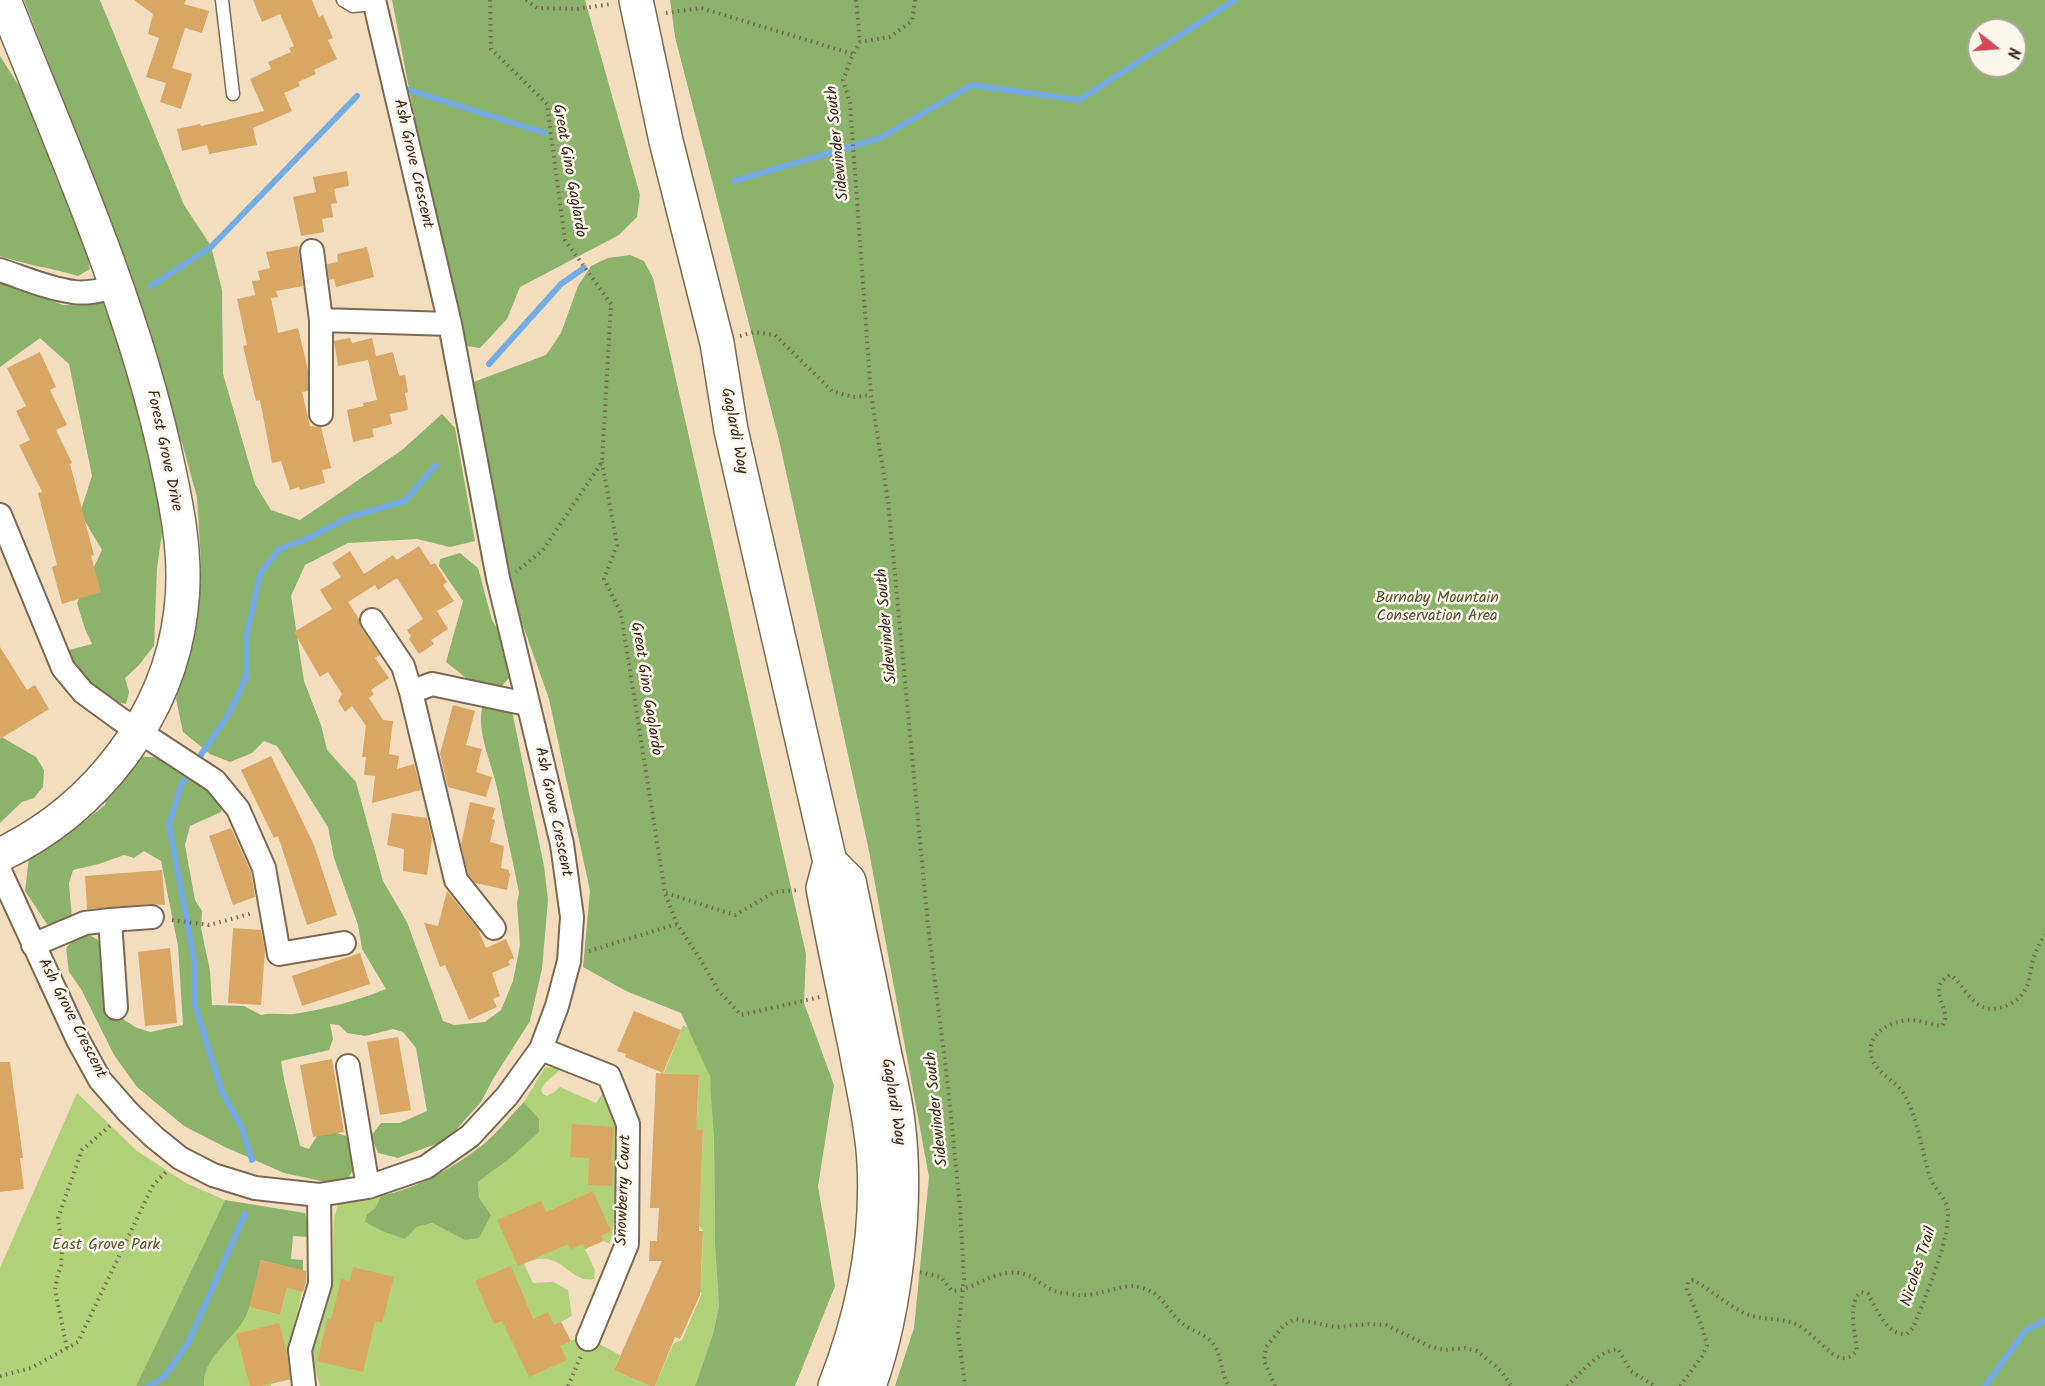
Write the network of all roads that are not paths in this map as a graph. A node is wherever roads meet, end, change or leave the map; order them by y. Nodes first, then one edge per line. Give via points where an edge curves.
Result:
1 (4, 0) edge
2 (222, 0) edge
3 (343, 0) edge
4 (374, 2) edge
5 (637, 6) edge
6 (233, 94) dead end
7 (312, 251) dead end
8 (0, 270) edge
9 (117, 287) junction
10 (321, 320) junction
11 (450, 324) junction
12 (321, 414) dead end
13 (0, 515) edge
14 (372, 620) dead end
15 (411, 692) junction
16 (527, 704) junction
17 (139, 731) junction
18 (0, 855) edge
19 (0, 871) edge
20 (826, 875) junction
21 (152, 917) dead end
22 (110, 920) junction
23 (494, 928) dead end
24 (344, 943) dead end
25 (33, 945) junction
26 (116, 1008) dead end
27 (541, 1049) junction
28 (348, 1066) dead end
29 (368, 1187) junction
30 (319, 1195) junction
31 (588, 1339) road end
32 (304, 1386) edge
33 (835, 1386) edge
34 (869, 1386) edge

1 - 9 main road, Forest Grove Drive
2 - 6 lane
3 - 4 lane, Ash Grove Crescent via 353,6
4 - 11 street, Ash Grove Crescent
5 - 20 main road, Gaglardi Way via 717,344 731,430
7 - 10 street
8 - 9 street via 76,293
9 - 17 main road, Forest Grove Drive via 151,392 183,549 181,610 170,661
10 - 11 street
10 - 12 street
11 - 16 street, Ash Grove Crescent via 498,578
13 - 17 street via 63,668 83,692
14 - 15 street via 403,666
15 - 16 street via 432,684
15 - 23 street via 456,880
16 - 27 street, Ash Grove Crescent via 562,844 572,917 570,951 557,1006
17 - 18 main road, Forest Grove Drive via 87,796 59,820
17 - 24 street via 215,781 238,809 264,868 279,954
19 - 25 street, Ash Grove Crescent
20 - 33 main road, Gaglardi Way via 874,1163 867,1274 859,1314
20 - 34 main road, Gaglardi Way via 849,881 898,1122 902,1195 896,1269
21 - 22 street
22 - 25 street via 85,923
22 - 26 street
25 - 30 street, Ash Grove Crescent via 100,1080 154,1137 180,1158 213,1175 255,1188
27 - 29 street, Ash Grove Crescent via 507,1096 470,1136 426,1167
27 - 31 street, Snowberry Court via 609,1076 628,1124 627,1244
28 - 29 street
29 - 30 street, Ash Grove Crescent
30 - 32 street via 320,1284 300,1350

